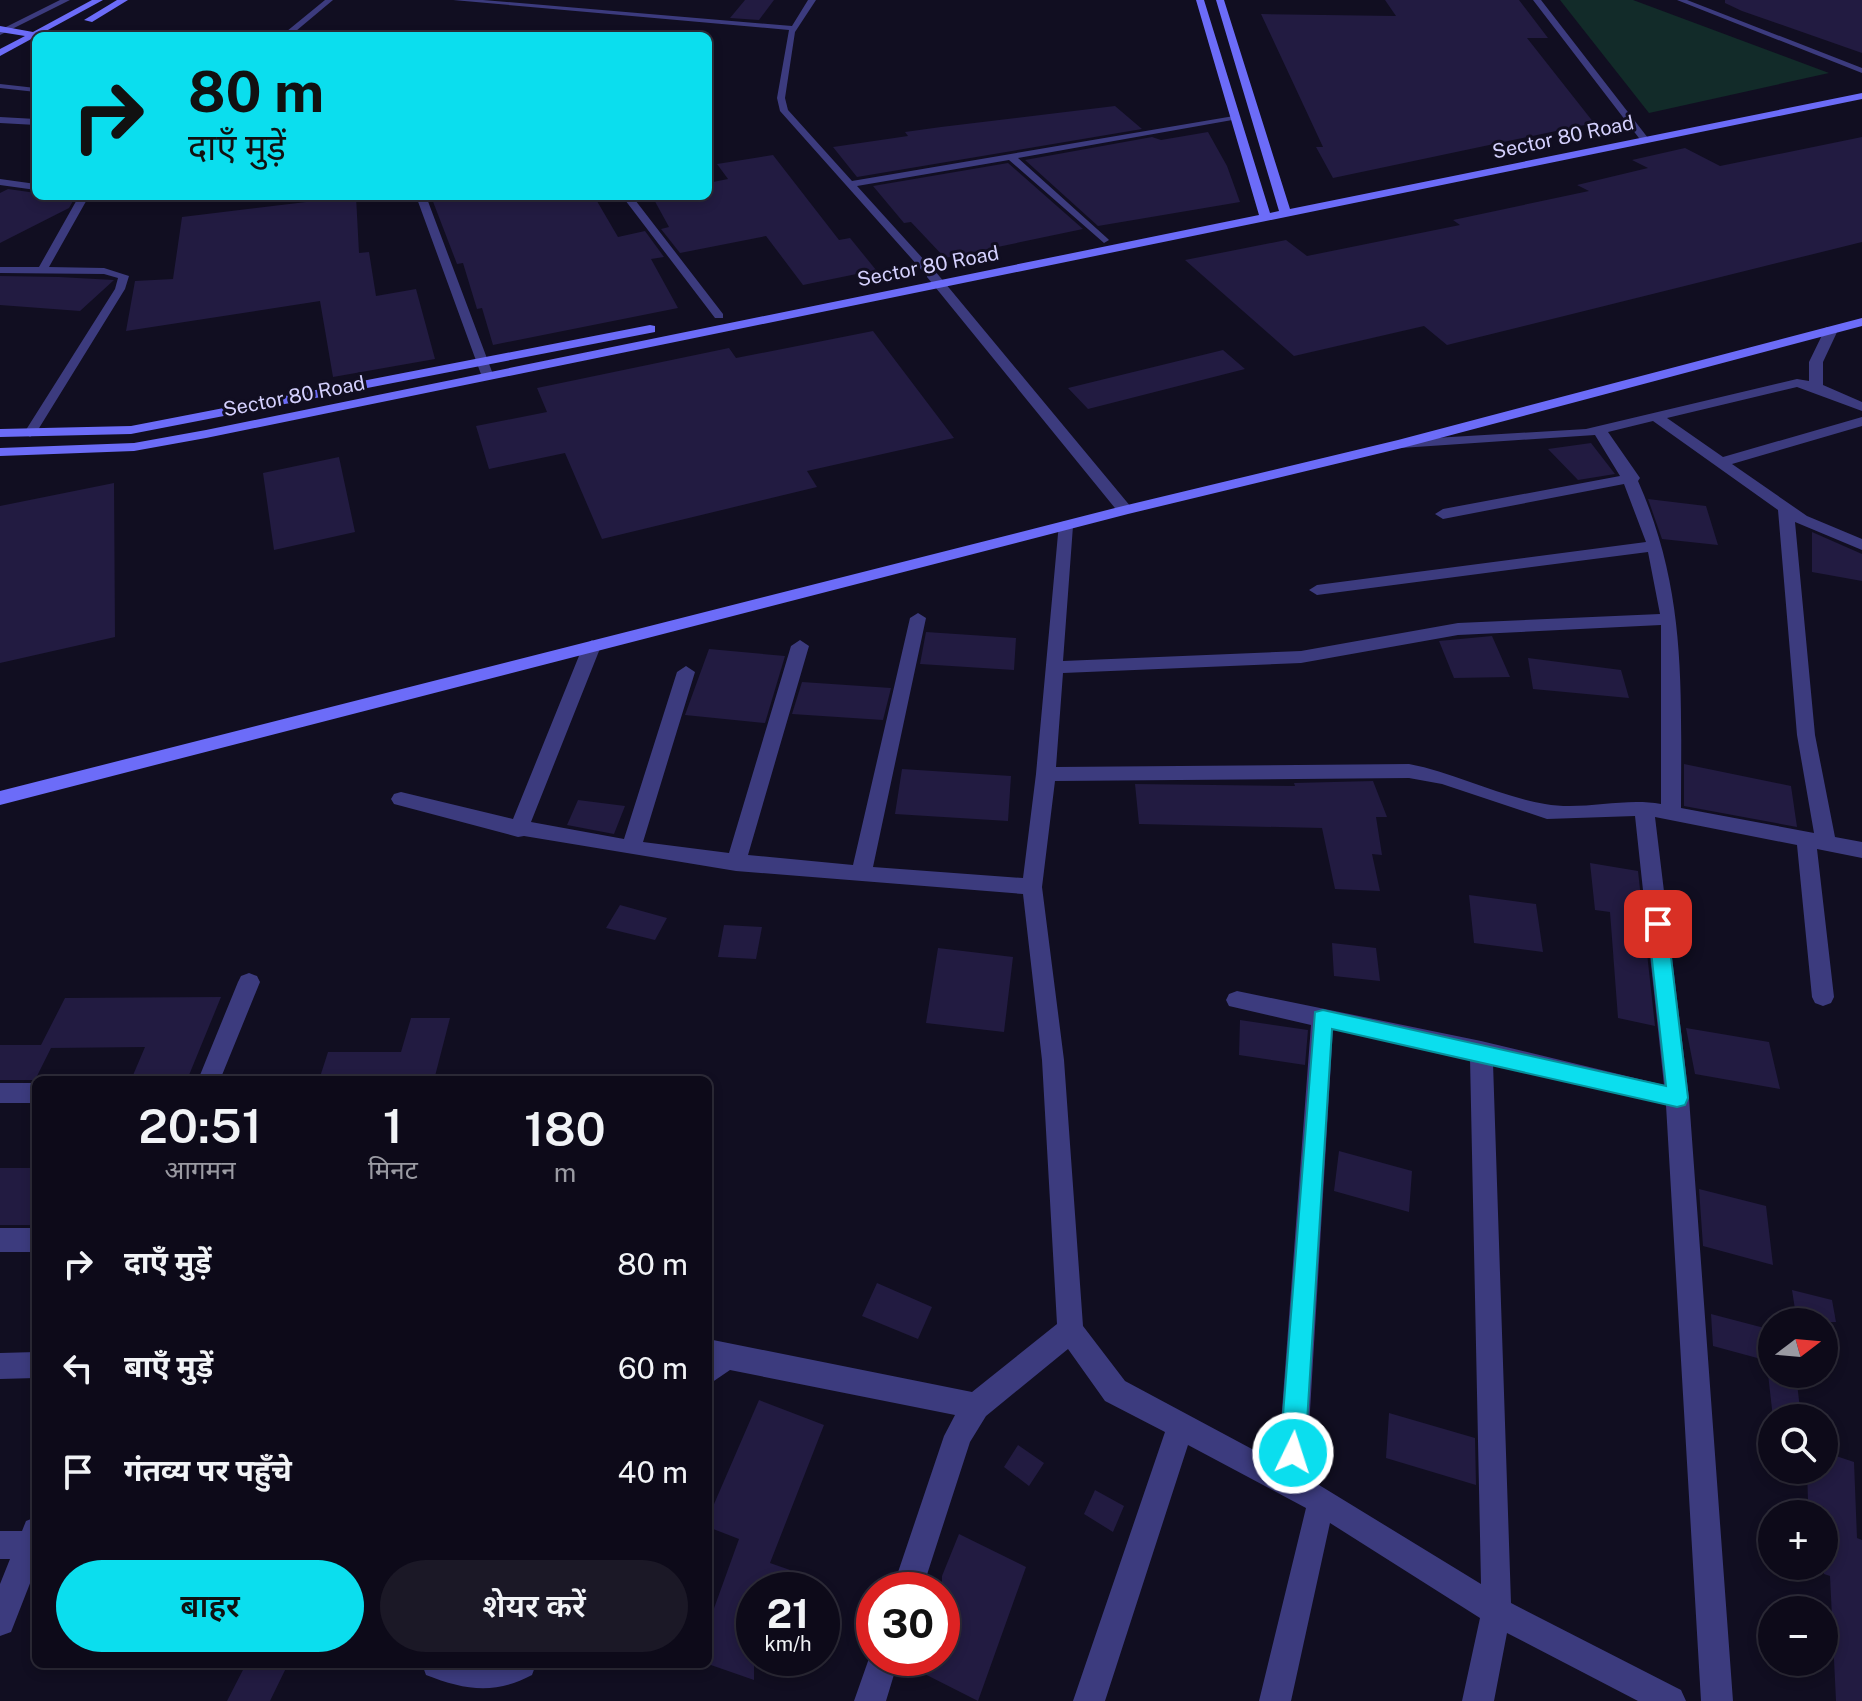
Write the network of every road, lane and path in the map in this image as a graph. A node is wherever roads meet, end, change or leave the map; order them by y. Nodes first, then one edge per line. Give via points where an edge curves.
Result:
1 (66, 0) edge
2 (99, 0) edge
3 (124, 0) edge
4 (329, 0) edge
5 (457, 0) edge
6 (812, 0) edge
7 (1200, 0) edge
8 (1220, 0) edge
9 (1537, 0) edge
10 (1681, 0) edge
11 (79, 25) dead end
12 (794, 28) junction
13 (41, 32) edge
14 (290, 32) edge
15 (2, 33) edge
16 (32, 35) edge
17 (32, 37) edge
18 (20, 42) junction
19 (32, 46) edge
20 (32, 49) edge
21 (0, 53) edge
22 (0, 66) edge
23 (1862, 71) edge
24 (0, 86) edge
25 (1862, 87) edge
26 (32, 90) edge
27 (1862, 96) edge
28 (1234, 119) junction
29 (0, 120) edge
30 (32, 122) edge
31 (1642, 136) junction
32 (1011, 157) junction
33 (6, 183) edge
34 (852, 184) junction
35 (32, 186) edge
36 (0, 189) edge
37 (82, 200) edge
38 (422, 200) edge
39 (630, 200) edge
40 (1284, 210) junction
41 (1264, 214) junction
42 (1104, 240) junction
43 (0, 270) edge
44 (43, 270) junction
45 (934, 280) junction
46 (719, 316) junction
47 (1862, 322) edge
48 (1831, 330) junction
49 (480, 363) junction
50 (488, 377) junction
51 (1816, 387) junction
52 (1862, 407) edge
53 (1658, 418) junction
54 (1862, 421) edge
55 (1599, 430) junction
56 (0, 433) edge
57 (30, 433) junction
58 (1401, 444) junction
59 (0, 452) edge
60 (1722, 462) junction
61 (1632, 478) junction
62 (1786, 509) junction
63 (1125, 510) junction
64 (1443, 514) dead end
65 (1065, 526) junction
66 (1862, 545) edge
67 (1656, 546) junction
68 (1317, 590) dead end
69 (918, 618) dead end
70 (1671, 619) junction
71 (592, 646) junction
72 (800, 646) dead end
73 (1055, 667) junction
74 (686, 672) dead end
75 (1046, 774) junction
76 (0, 798) edge
77 (401, 799) dead end
78 (1644, 808) junction
79 (1671, 814) junction
80 (518, 830) junction
81 (1816, 842) junction
82 (631, 847) junction
83 (1862, 850) edge
84 (736, 863) junction
85 (861, 874) junction
86 (1032, 887) junction
87 (249, 982) dead end
88 (1823, 997) dead end
89 (1237, 1000) dead end
90 (1323, 1018) junction
91 (1481, 1051) junction
92 (211, 1076) edge
93 (0, 1093) edge
94 (32, 1093) edge
95 (1677, 1098) junction
96 (0, 1240) edge
97 (32, 1240) edge
98 (1070, 1330) junction
99 (714, 1360) edge
100 (32, 1365) edge
101 (0, 1366) edge
102 (976, 1406) junction
103 (1181, 1425) junction
104 (1291, 1484) junction
105 (1325, 1503) junction
106 (0, 1545) edge
107 (31, 1554) edge
108 (913, 1572) edge
109 (1496, 1611) junction
110 (0, 1621) edge
111 (449, 1668) edge
112 (515, 1668) edge
113 (878, 1676) edge
114 (870, 1701) edge
115 (1089, 1701) edge
116 (1275, 1701) edge
117 (1478, 1701) edge
118 (1670, 1701) edge
119 (1717, 1701) edge

1 - 15 lane
2 - 13 street
3 - 11 street
4 - 14 lane
5 - 12 lane
6 - 12 lane
7 - 28 street
8 - 40 street
9 - 31 lane
10 - 23 lane
12 - 34 lane via 781,98 784,111
15 - 16 street
15 - 18 street
17 - 18 street
18 - 19 street
18 - 21 street
20 - 22 street
24 - 26 lane
25 - 31 street, Sector 80 Road
27 - 31 street, Sector 80 Road
28 - 32 lane
28 - 41 street
29 - 30 lane
31 - 40 street, Sector 80 Road
32 - 34 lane
32 - 42 lane
33 - 35 lane
33 - 36 lane
34 - 45 lane
37 - 44 lane
38 - 49 lane
39 - 46 lane
40 - 41 street, Sector 80 Road
41 - 42 street, Sector 80 Road
41 - 45 street, Sector 80 Road
42 - 45 street, Sector 80 Road
43 - 44 lane
44 - 57 lane via 124,276
45 - 46 street, Sector 80 Road
45 - 50 street, Sector 80 Road
45 - 63 street
46 - 49 street, Sector 80 Road
47 - 48 street
48 - 51 street via 1816,362
48 - 58 street
49 - 50 lane
49 - 57 street, Sector 80 Road via 131,430
50 - 59 street, Sector 80 Road via 134,447
51 - 52 street
51 - 53 street via 1778,386
53 - 55 street
53 - 60 street
54 - 60 street
55 - 58 street
55 - 61 street
56 - 57 street, Sector 80 Road
58 - 63 street
60 - 62 street
61 - 64 street
61 - 67 street
62 - 66 street
62 - 81 street
63 - 65 street
65 - 71 street
65 - 73 street
67 - 68 street
67 - 70 street
69 - 85 street
70 - 73 street via 1458,629 1301,657
70 - 79 street
71 - 76 street
71 - 80 street
72 - 84 street
73 - 75 street
74 - 82 street
75 - 78 street via 1409,771 1547,812
75 - 86 street
77 - 80 street
78 - 79 street
78 - 95 street
79 - 81 street
80 - 82 street
81 - 83 street
81 - 88 street
82 - 84 street
84 - 85 street
85 - 86 street
86 - 98 street via 1053,1060
87 - 92 street
89 - 90 street
90 - 91 street
90 - 104 street
91 - 95 street
91 - 109 street
93 - 94 street
95 - 119 street
96 - 97 street
98 - 102 street
98 - 103 street via 1115,1391
99 - 102 street
100 - 101 street
102 - 108 street via 958,1436
103 - 104 street
103 - 115 street
104 - 105 street
105 - 109 street
105 - 116 street via 1318,1513
106 - 107 street
107 - 110 street
109 - 117 street
109 - 118 street
111 - 112 street via 473,1676
113 - 114 street

